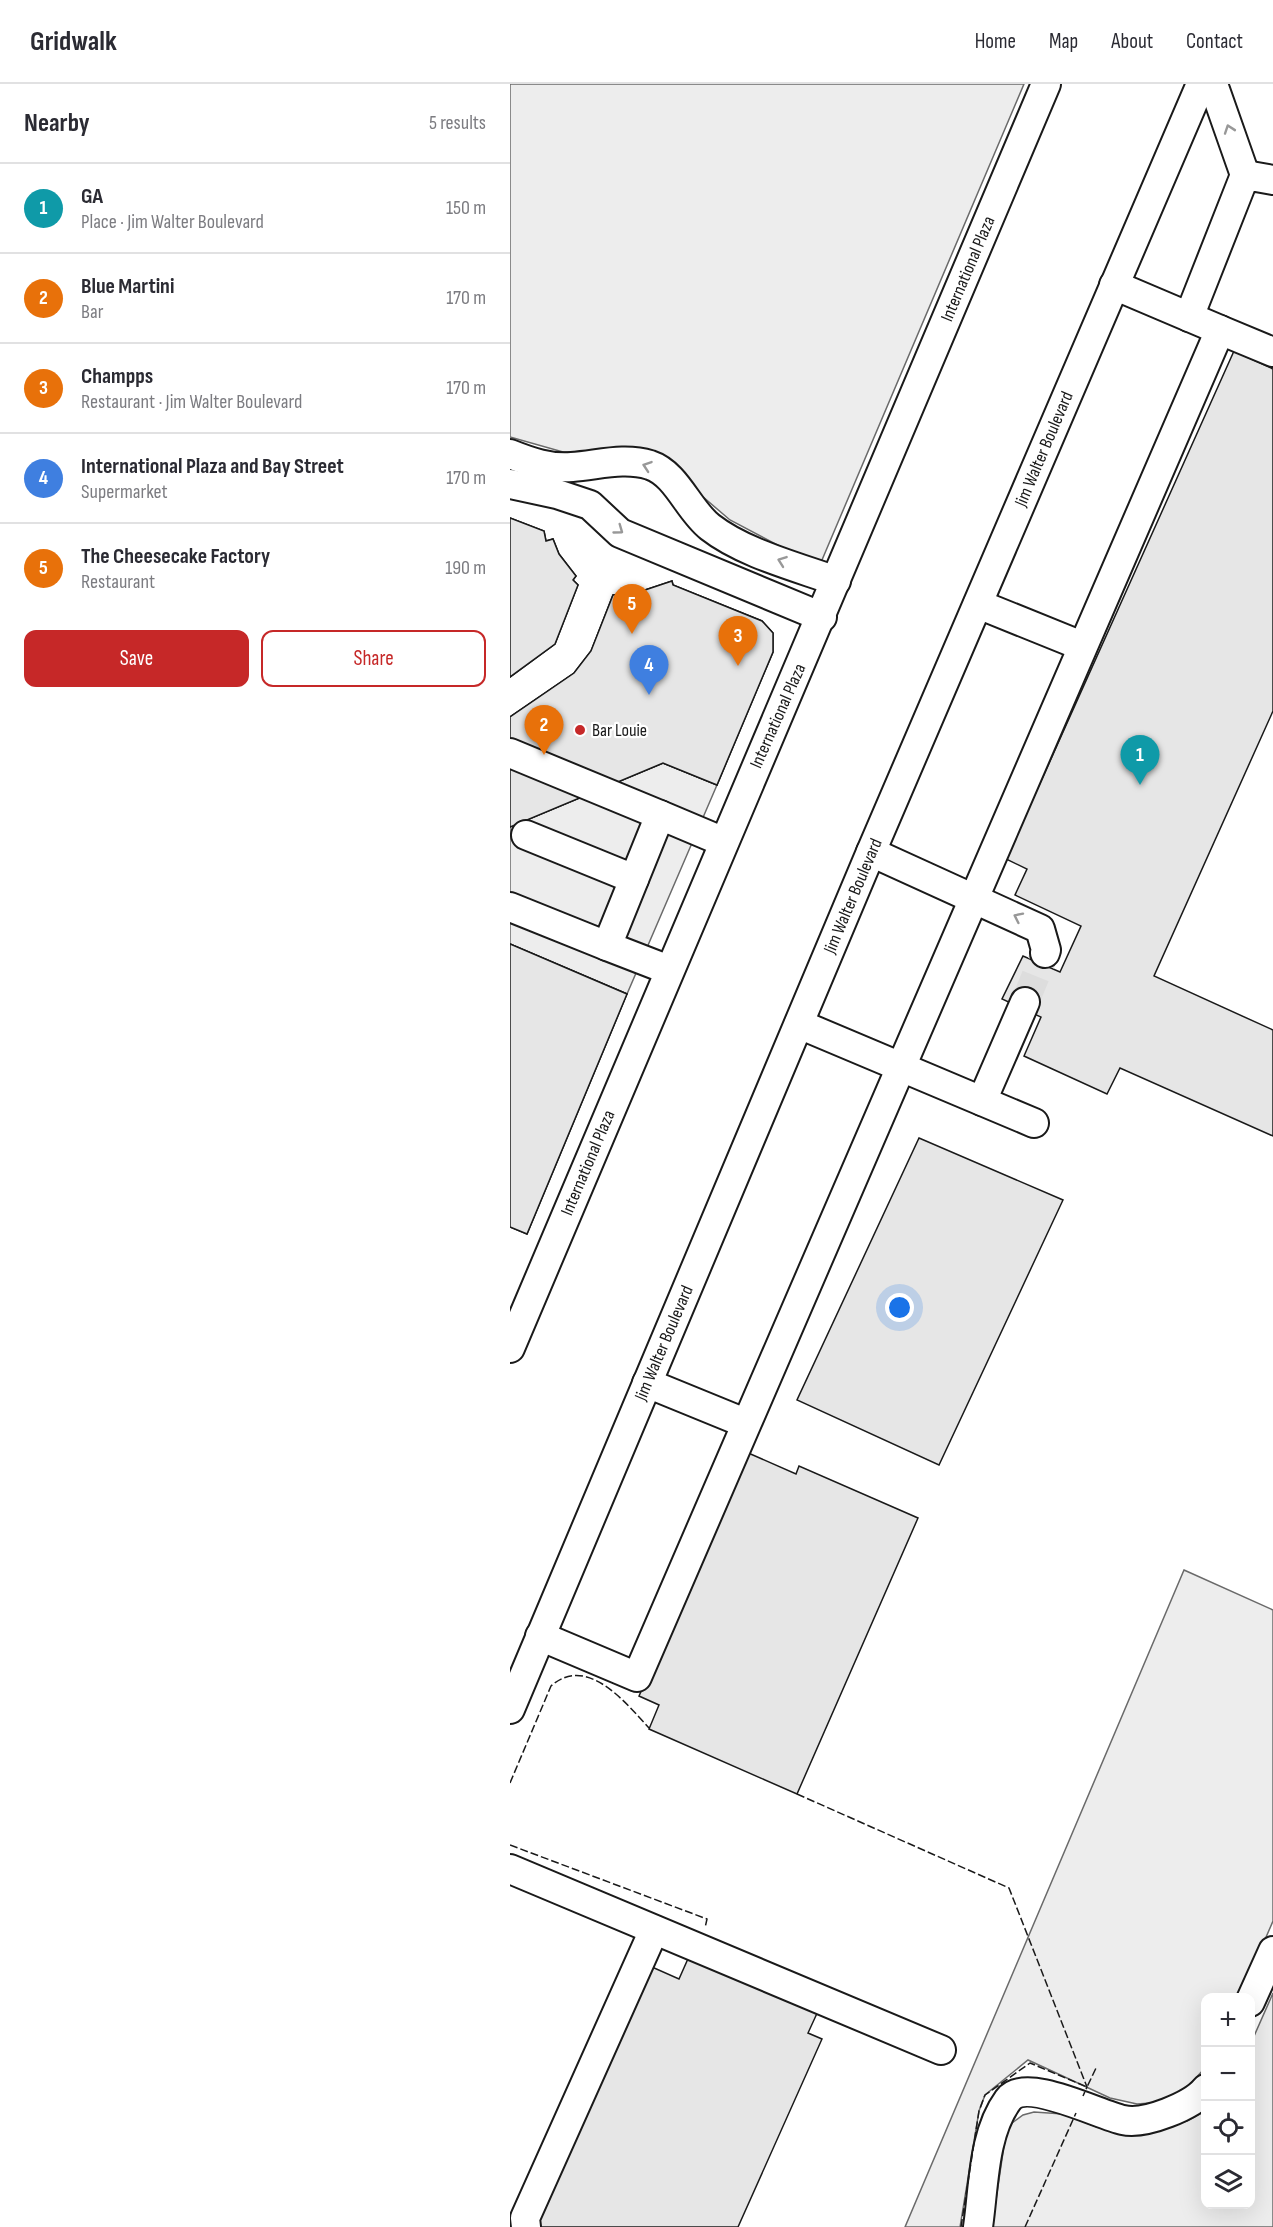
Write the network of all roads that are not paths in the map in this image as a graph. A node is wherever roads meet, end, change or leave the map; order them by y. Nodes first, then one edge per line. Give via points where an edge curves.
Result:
1 (1046, 84) edge
2 (1201, 84) edge
3 (1213, 84) edge
4 (1245, 175) junction
5 (1273, 180) edge
6 (1114, 285) junction
7 (1189, 317) junction
8 (1220, 330) junction
9 (1273, 352) edge
10 (510, 454) edge
11 (510, 484) edge
12 (836, 581) junction
13 (978, 604) junction
14 (822, 616) junction
15 (1082, 646) junction
16 (510, 753) edge
17 (660, 815) junction
18 (526, 835) dead end
19 (724, 842) junction
20 (871, 852) junction
21 (634, 879) junction
22 (972, 897) junction
23 (510, 907) edge
24 (607, 946) junction
25 (1045, 953) tunnel mouth
26 (669, 970) junction
27 (1025, 1002) tunnel mouth
28 (799, 1024) junction
29 (902, 1067) junction
30 (982, 1101) junction
31 (1034, 1123) dead end
32 (510, 1348) edge
33 (647, 1383) junction
34 (745, 1423) junction
35 (540, 1636) junction
36 (510, 1709) edge
37 (510, 1869) edge
38 (654, 1930) junction
39 (1273, 1951) edge
40 (1255, 1993) edge
41 (941, 2050) dead end
42 (1201, 2092) edge
43 (526, 2227) edge
44 (978, 2227) edge

1 - 12 street, International Plaza
2 - 6 street, Jim Walter Boulevard
4 -> 3 street
4 - 5 street
4 - 7 street
6 - 7 street
6 - 13 street, Jim Walter Boulevard
7 - 8 street
8 - 9 street
8 - 15 street
12 -> 10 street via 728,539 709,526 671,480 652,466 625,461 570,467 538,465
11 -> 14 street via 590,505 620,533
12 - 14 street, International Plaza
13 - 15 street
13 - 20 street, Jim Walter Boulevard
14 - 19 street, International Plaza
15 - 22 street
16 - 17 street
17 - 19 street
17 - 21 street
18 - 21 street
19 - 26 street, International Plaza
20 - 22 street
20 - 28 street, Jim Walter Boulevard
21 - 24 street
25 -> 22 street via 1040,929
22 - 29 street
23 - 24 street
24 - 26 street
26 - 32 street, International Plaza
27 - 30 street
28 - 29 street
28 - 33 street, Jim Walter Boulevard
29 - 30 street
29 - 34 street
30 - 31 street
33 - 34 street
33 - 35 street, Jim Walter Boulevard
34 - 35 street via 637,1677
35 - 36 street, Jim Walter Boulevard
37 - 38 street
38 - 41 street
38 - 43 street via 525,2218
39 - 40 street
42 - 44 street via 1171,2113 1125,2121 1080,2104 1024,2090 1009,2097 993,2126

